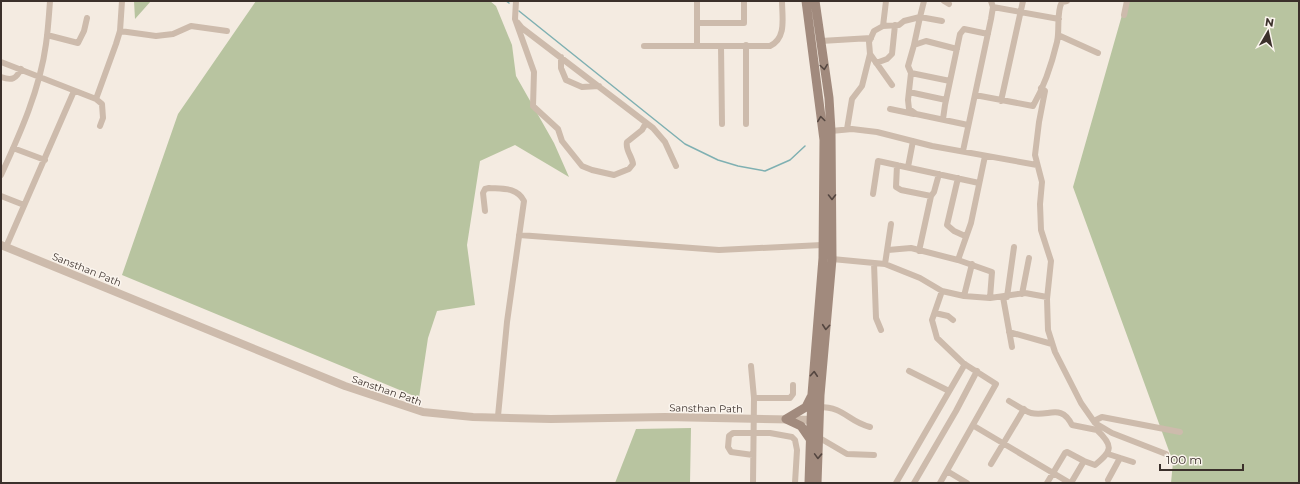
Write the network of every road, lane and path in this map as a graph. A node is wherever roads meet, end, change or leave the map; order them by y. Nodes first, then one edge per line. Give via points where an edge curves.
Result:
1 (50, 1) edge
2 (122, 1) edge
3 (516, 1) edge
4 (697, 1) edge
5 (782, 1) edge
6 (806, 1) edge
7 (815, 1) edge
8 (886, 1) edge
9 (924, 1) edge
10 (1023, 1) edge
11 (1067, 1) edge
12 (1127, 1) edge
13 (744, 2) dead end
14 (992, 4) edge
15 (1021, 13) junction
16 (1124, 15) dead end
17 (920, 17) junction
18 (87, 18) dead end
19 (515, 18) junction
20 (1059, 19) junction
21 (942, 21) dead end
22 (697, 23) junction
23 (895, 25) junction
24 (883, 26) junction
25 (120, 30) junction
26 (227, 31) dead end
27 (988, 34) junction
28 (47, 35) junction
29 (1058, 35) junction
30 (871, 38) junction
31 (821, 41) junction
32 (746, 45) junction
33 (914, 45) junction
34 (644, 46) dead end
35 (697, 46) junction
36 (721, 46) junction
37 (957, 49) junction
38 (1098, 53) dead end
39 (870, 54) junction
40 (561, 57) junction
41 (1, 62) edge
42 (876, 63) junction
43 (21, 69) junction
44 (911, 73) junction
45 (1, 77) edge
46 (39, 78) junction
47 (950, 81) junction
48 (892, 85) dead end
49 (599, 86) junction
50 (1041, 88) junction
51 (74, 91) junction
52 (908, 92) junction
53 (975, 95) junction
54 (96, 99) junction
55 (946, 100) junction
56 (1001, 101) junction
57 (890, 109) dead end
58 (916, 114) junction
59 (943, 120) junction
60 (646, 123) junction
61 (722, 124) dead end
62 (746, 124) dead end
63 (968, 125) junction
64 (100, 126) dead end
65 (847, 129) junction
66 (831, 131) junction
67 (913, 141) junction
68 (13, 148) junction
69 (963, 151) junction
70 (985, 156) junction
71 (45, 160) junction
72 (897, 165) junction
73 (1036, 165) junction
74 (676, 166) dead end
75 (908, 167) junction
76 (939, 174) junction
77 (1, 175) edge
78 (958, 178) junction
79 (979, 182) junction
80 (873, 194) dead end
81 (1, 196) edge
82 (931, 196) junction
83 (24, 205) junction
84 (485, 211) dead end
85 (891, 224) dead end
86 (519, 235) junction
87 (965, 236) junction
88 (822, 245) junction
89 (3, 246) edge
90 (1014, 247) dead end
91 (888, 250) junction
92 (918, 250) junction
93 (1029, 258) dead end
94 (832, 259) junction
95 (958, 260) junction
96 (874, 263) junction
97 (885, 264) junction
98 (972, 264) junction
99 (942, 291) junction
100 (1022, 294) junction
101 (964, 296) junction
102 (1047, 296) junction
103 (1005, 297) junction
104 (990, 298) junction
105 (934, 313) junction
106 (954, 320) dead end
107 (881, 330) dead end
108 (1009, 332) junction
109 (1052, 344) junction
110 (1012, 347) dead end
111 (965, 364) junction
112 (752, 366) dead end
113 (909, 371) dead end
114 (977, 371) junction
115 (793, 385) dead end
116 (949, 390) junction
117 (812, 394) junction
118 (754, 398) junction
119 (1009, 401) dead end
120 (819, 407) junction
121 (1024, 409) junction
122 (498, 416) junction
123 (754, 419) junction
124 (786, 419) junction
125 (815, 420) junction
126 (1097, 425) junction
127 (974, 426) junction
128 (870, 427) dead end
129 (1180, 432) dead end
130 (754, 434) junction
131 (814, 439) junction
132 (1002, 443) junction
133 (1108, 454) junction
134 (1166, 454) dead end
135 (753, 455) junction
136 (874, 455) dead end
137 (1120, 458) junction
138 (1084, 462) junction
139 (1133, 462) dead end
140 (991, 464) dead end
141 (947, 471) junction
142 (1053, 472) junction
143 (1108, 480) dead end
144 (753, 483) edge
145 (795, 483) edge
146 (809, 483) edge
147 (817, 483) edge
148 (896, 483) edge
149 (914, 483) edge
150 (940, 483) edge
151 (967, 483) edge
152 (1047, 483) edge
153 (1071, 483) edge

1 - 28 street
2 - 25 street
3 - 19 street
4 - 22 street
5 - 32 street via 782,30 777,42 770,46
88 -> 6 main road via 824,140
7 - 31 main road
8 - 24 street
9 - 17 street
10 - 15 street
11 - 20 street via 1062,2 1059,7
12 - 16 street
13 - 22 street via 744,23
14 - 15 street
14 - 27 street
15 - 20 street
15 - 56 street
17 - 21 street
17 - 23 street via 904,20
17 - 33 street
18 - 28 street via 78,43
19 - 40 street via 522,28
19 - 60 street via 534,72 533,106 558,129 562,141 582,166 614,175 629,169 633,164 626,147 627,142 642,130
20 - 29 street
22 - 35 street
23 - 24 street
23 - 42 street via 892,54
24 - 30 street via 874,31
25 - 26 street via 156,36 172,34 191,26
25 - 54 street
27 - 37 street via 964,29 960,34
27 - 53 street
28 - 46 street
29 - 38 street
29 - 50 street
30 - 31 street
30 - 39 street
31 -> 66 main road
32 - 36 street
32 - 62 street
33 - 37 street via 926,41
33 - 44 street via 908,66
34 - 35 street
35 - 36 street
36 - 61 street
37 - 47 street
39 - 42 street
39 - 65 street via 862,86 852,99
40 - 49 street
40 - 49 street via 560,68 566,80 582,87
41 - 43 street
42 - 48 street
43 - 45 street via 15,79 6,80
43 - 46 street
44 - 47 street
44 - 52 street
46 - 51 street
46 - 68 street
47 - 55 street
49 - 60 street
50 - 56 street via 1033,106
50 - 73 street via 1045,91 1037,136
51 - 54 street
51 - 71 street
52 - 55 street
52 - 58 street via 909,109
53 - 56 street
53 - 63 street
54 - 64 street via 102,104 104,112
55 - 59 street
57 - 58 street
58 - 59 street
59 - 63 street
60 - 74 street via 665,142
63 - 69 street
65 - 66 street
65 - 67 street via 877,132
66 -> 94 main road
67 - 69 street
67 - 75 street
68 - 71 street
68 - 77 street
69 - 70 street
70 - 73 street
70 - 79 street
71 - 83 street
72 - 75 street
72 - 80 street via 878,161
72 - 82 street via 896,188
73 - 102 street via 1042,175 1041,230 1052,261
75 - 76 street
76 - 78 street
76 - 82 street
78 - 79 street
78 - 87 street via 947,225
79 - 87 street
81 - 83 street
82 - 92 street
83 - 89 street
84 - 86 street via 485,189 514,190 521,194 524,201
85 - 91 street
86 - 88 street via 719,250
86 - 122 street
87 - 95 street
117 -> 88 main road
89 - 122 street, Sansthan Path via 345,386 388,401 423,412 473,417
90 - 103 street
91 - 92 street
91 - 97 street
92 - 95 street
93 - 100 street
94 - 96 street
94 -> 120 main road
95 - 98 street
96 - 97 street
96 - 107 street via 876,318
97 - 99 street via 920,278
98 - 101 street
98 - 104 street via 992,272
99 - 101 street
99 - 105 street
100 - 102 street
100 - 103 street
101 - 104 street
102 - 109 street via 1048,330
103 - 104 street
103 - 108 street
105 - 106 street
105 - 111 street via 932,320 937,338
108 - 109 street
108 - 110 street
109 - 126 street via 1081,403
111 - 114 street
111 - 116 street
112 - 118 street
113 - 116 street
114 - 127 street via 996,384
114 - 149 street
115 - 118 street via 793,394 790,398
116 - 148 street
117 - 124 main road via 806,407
117 - 125 main road
118 - 123 street
119 - 121 street
120 - 125 main road
120 - 128 street via 837,409 858,424
121 - 126 street via 1032,413 1056,412 1065,415 1072,425
121 - 132 street
122 - 123 street, Sansthan Path via 551,419
123 - 124 street, Sansthan Path
123 - 130 street
124 - 125 street, Sansthan Path
124 - 131 main road via 805,430
125 - 131 main road
126 - 129 street via 1102,417
126 - 133 street via 1107,439 1110,447
126 - 134 street
127 - 132 street
127 - 141 street
130 - 135 street
130 - 135 street via 733,433 728,447 731,452
130 - 145 street via 781,434 795,440
131 - 136 street via 847,454
131 - 146 main road
131 -> 147 main road
132 - 140 street
132 - 142 street
133 - 137 street
133 - 138 street via 1095,465
135 - 144 street
137 - 139 street
137 - 143 street
138 - 142 street via 1067,452
138 - 153 street
141 - 150 street
141 - 151 street
142 - 152 street
142 - 153 street

